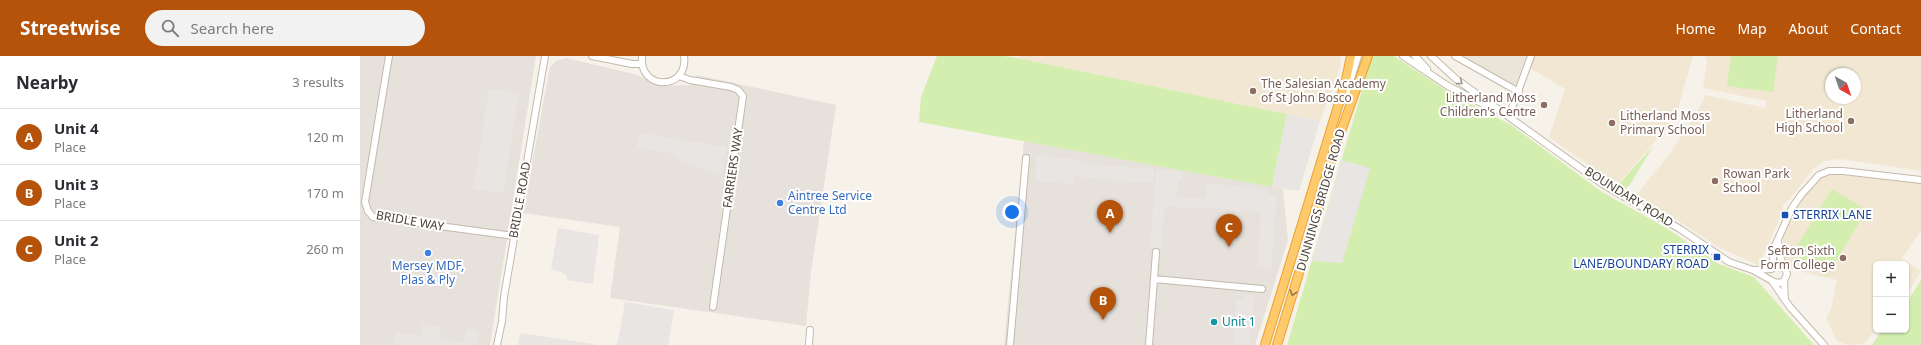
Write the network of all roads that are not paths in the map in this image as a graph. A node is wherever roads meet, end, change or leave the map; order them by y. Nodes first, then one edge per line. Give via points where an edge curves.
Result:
1 (389, 56) edge
2 (545, 56) edge
3 (592, 56) edge
4 (642, 56) edge
5 (684, 56) edge
6 (1352, 56) edge
7 (1358, 56) edge
8 (1368, 56) edge
9 (1403, 56) edge
10 (1415, 56) edge
11 (1431, 56) edge
12 (1455, 56) edge
13 (1531, 56) edge
14 (642, 64) junction
15 (679, 76) junction
16 (1433, 76) junction
17 (1519, 92) junction
18 (1336, 111) junction
19 (1509, 116) junction
20 (1026, 158) dead end
21 (1921, 180) edge
22 (514, 236) junction
23 (1778, 241) junction
24 (1156, 252) dead end
25 (1771, 268) junction
26 (1784, 268) junction
27 (1753, 270) junction
28 (1154, 279) junction
29 (1772, 280) junction
30 (1784, 281) junction
31 (1262, 289) dead end
32 (1785, 300) junction
33 (713, 307) dead end
34 (810, 330) dead end
35 (498, 345) edge
36 (809, 345) edge
37 (1010, 345) edge
38 (1149, 345) edge
39 (1265, 345) edge
40 (1277, 345) edge
41 (1824, 345) edge

1 - 22 street, BRIDLE WAY via 365,202 368,211 373,217
2 - 22 street, BRIDLE ROAD
3 - 14 street
4 - 14 street
5 - 15 street via 684,66
6 - 18 highway, DUNNINGS BRIDGE ROAD
7 - 18 street via 1346,95
8 -> 40 highway, DUNNINGS BRIDGE ROAD via 1335,148
9 - 16 street, BOUNDARY ROAD
10 - 16 street
11 -> 19 street, BOUNDARY ROAD via 1456,79
12 - 17 street
13 - 17 street
14 - 15 street via 646,75 659,82 672,81
15 - 33 street, FARRIERS WAY via 738,90 742,96
16 - 19 street, BOUNDARY ROAD via 1468,98
17 - 19 street
18 - 39 highway, DUNNINGS BRIDGE ROAD
19 - 27 street, BOUNDARY ROAD via 1604,184 1680,229 1729,262
20 - 37 street
21 - 23 street via 1843,171 1829,171 1819,175 1792,208
22 - 35 street, BRIDLE ROAD
23 - 25 street via 1774,248
23 - 26 street
24 - 28 street
25 - 26 street via 1780,265
25 - 27 street, BOUNDARY ROAD
25 - 29 street via 1769,273
26 - 30 street via 1787,274
27 - 29 street, BOUNDARY ROAD
28 - 31 street
28 - 38 street
29 - 30 street via 1779,283
29 - 32 street
30 - 32 street
32 - 41 street
34 - 36 street

